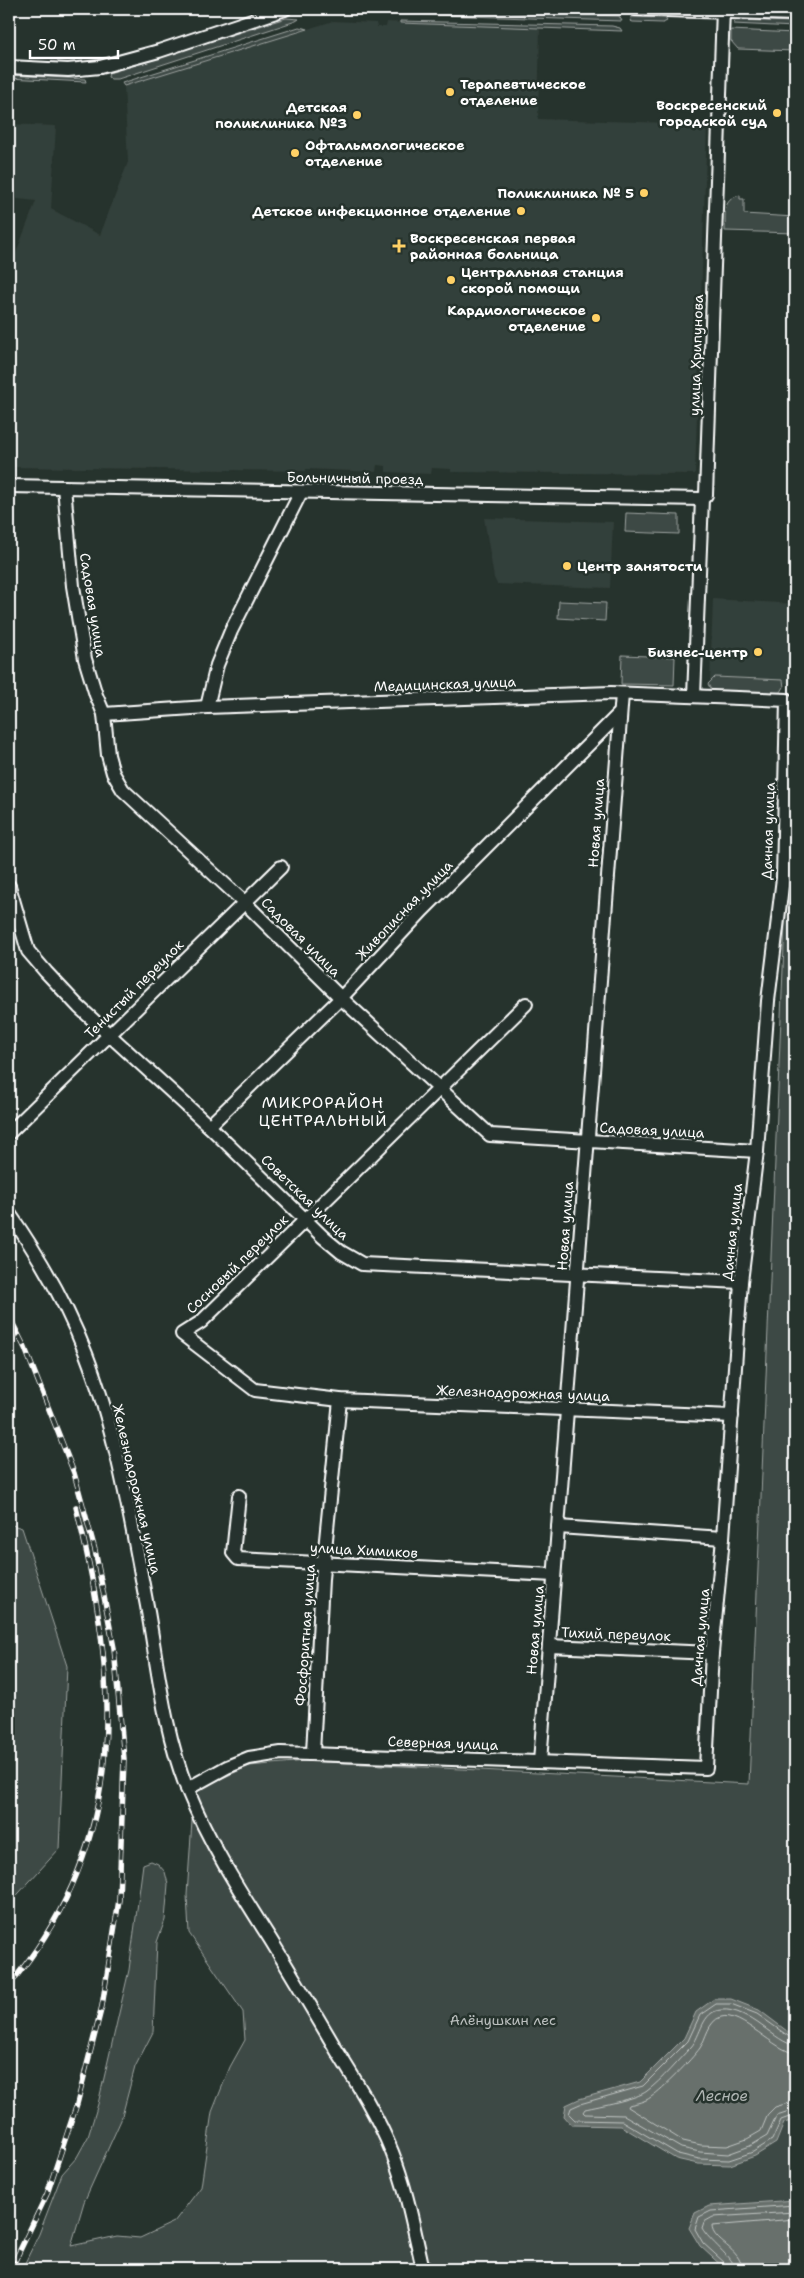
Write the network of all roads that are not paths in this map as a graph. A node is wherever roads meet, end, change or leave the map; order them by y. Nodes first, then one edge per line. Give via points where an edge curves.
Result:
1 (285, 9) edge
2 (635, 9) edge
3 (723, 10) edge
4 (795, 14) edge
5 (9, 67) edge
6 (9, 486) edge
7 (64, 488) junction
8 (301, 492) junction
9 (702, 499) junction
10 (622, 694) junction
11 (694, 696) junction
12 (787, 700) joint
13 (207, 707) junction
14 (104, 714) junction
15 (620, 714) junction
16 (281, 867) dead end
17 (9, 886) edge
18 (244, 902) junction
19 (341, 998) junction
20 (526, 1004) dead end
21 (110, 1035) junction
22 (439, 1090) junction
23 (209, 1126) junction
24 (9, 1133) edge
25 (587, 1142) junction
26 (757, 1151) junction
27 (9, 1213) edge
28 (306, 1219) junction
29 (576, 1275) junction
30 (742, 1282) junction
31 (182, 1334) joint
32 (340, 1400) junction
33 (567, 1410) junction
34 (732, 1416) junction
35 (239, 1496) dead end
36 (558, 1527) junction
37 (723, 1538) junction
38 (325, 1563) junction
39 (554, 1575) junction
40 (549, 1646) junction
41 (712, 1653) junction
42 (313, 1753) junction
43 (540, 1762) junction
44 (706, 1768) joint
45 (187, 1789) junction
46 (423, 2269) edge

1 - 5 street via 100,67 68,70
2 - 3 street
3 - 4 street
3 - 9 street, улица Хрипунова via 706,495
6 - 7 street, Больничный проезд
7 - 8 street, Больничный проезд
7 - 14 street, Садовая улица via 73,586 84,650
8 - 9 street, Больничный проезд
8 - 13 street via 231,631 217,665
9 - 11 street, улица Хрипунова
10 - 11 street, Медицинская улица
10 - 13 street, Медицинская улица
10 - 15 street, Новая улица
11 - 12 street, Медицинская улица
12 - 26 street, Дачная улица via 783,878 768,1001
13 - 14 street, Медицинская улица
14 - 18 street, Садовая улица via 108,755 123,790
15 - 19 street, Живописная улица via 422,910
15 - 25 street, Новая улица
16 - 18 street, Тенистый переулок
17 - 21 street, Советская улица via 28,952
18 - 19 street, Садовая улица
18 - 21 street, Тенистый переулок
19 - 22 street, Садовая улица
19 - 23 street, Живописная улица
20 - 22 street, Сосновый переулок
21 - 23 street, Советская улица
21 - 24 street, Тенистый переулок
22 - 25 street, Садовая улица via 490,1135
22 - 28 street, Сосновый переулок
23 - 28 street, Советская улица
25 - 26 street, Садовая улица
25 - 29 street, Новая улица
26 - 30 street, Дачная улица
27 - 45 street, Железнодорожная улица via 71,1321 86,1352 99,1392 118,1466 171,1736
28 - 29 street, Советская улица via 341,1252 362,1264
28 - 31 street, Сосновый переулок via 201,1322
29 - 30 street, Советская улица
29 - 33 street, Новая улица
30 - 34 street, Дачная улица
31 - 32 street, Железнодорожная улица via 255,1390
32 - 33 street, Железнодорожная улица
32 - 38 street, Фосфоритная улица
33 - 34 street, Железнодорожная улица
33 - 36 street, Новая улица
34 - 37 street, Дачная улица
35 - 38 street, улица Химиков via 233,1553 238,1559
36 - 37 street
36 - 39 street, Новая улица
37 - 41 street, Дачная улица
38 - 39 street, улица Химиков
38 - 42 street, Фосфоритная улица
39 - 40 street, Новая улица
40 - 41 street, Тихий переулок
40 - 43 street, Новая улица
41 - 44 street, Дачная улица
42 - 43 street, Северная улица
42 - 45 street, Северная улица via 250,1758
43 - 44 street, Северная улица
45 - 46 street, Железнодорожная улица via 232,1881 354,2079 391,2150 402,2180

